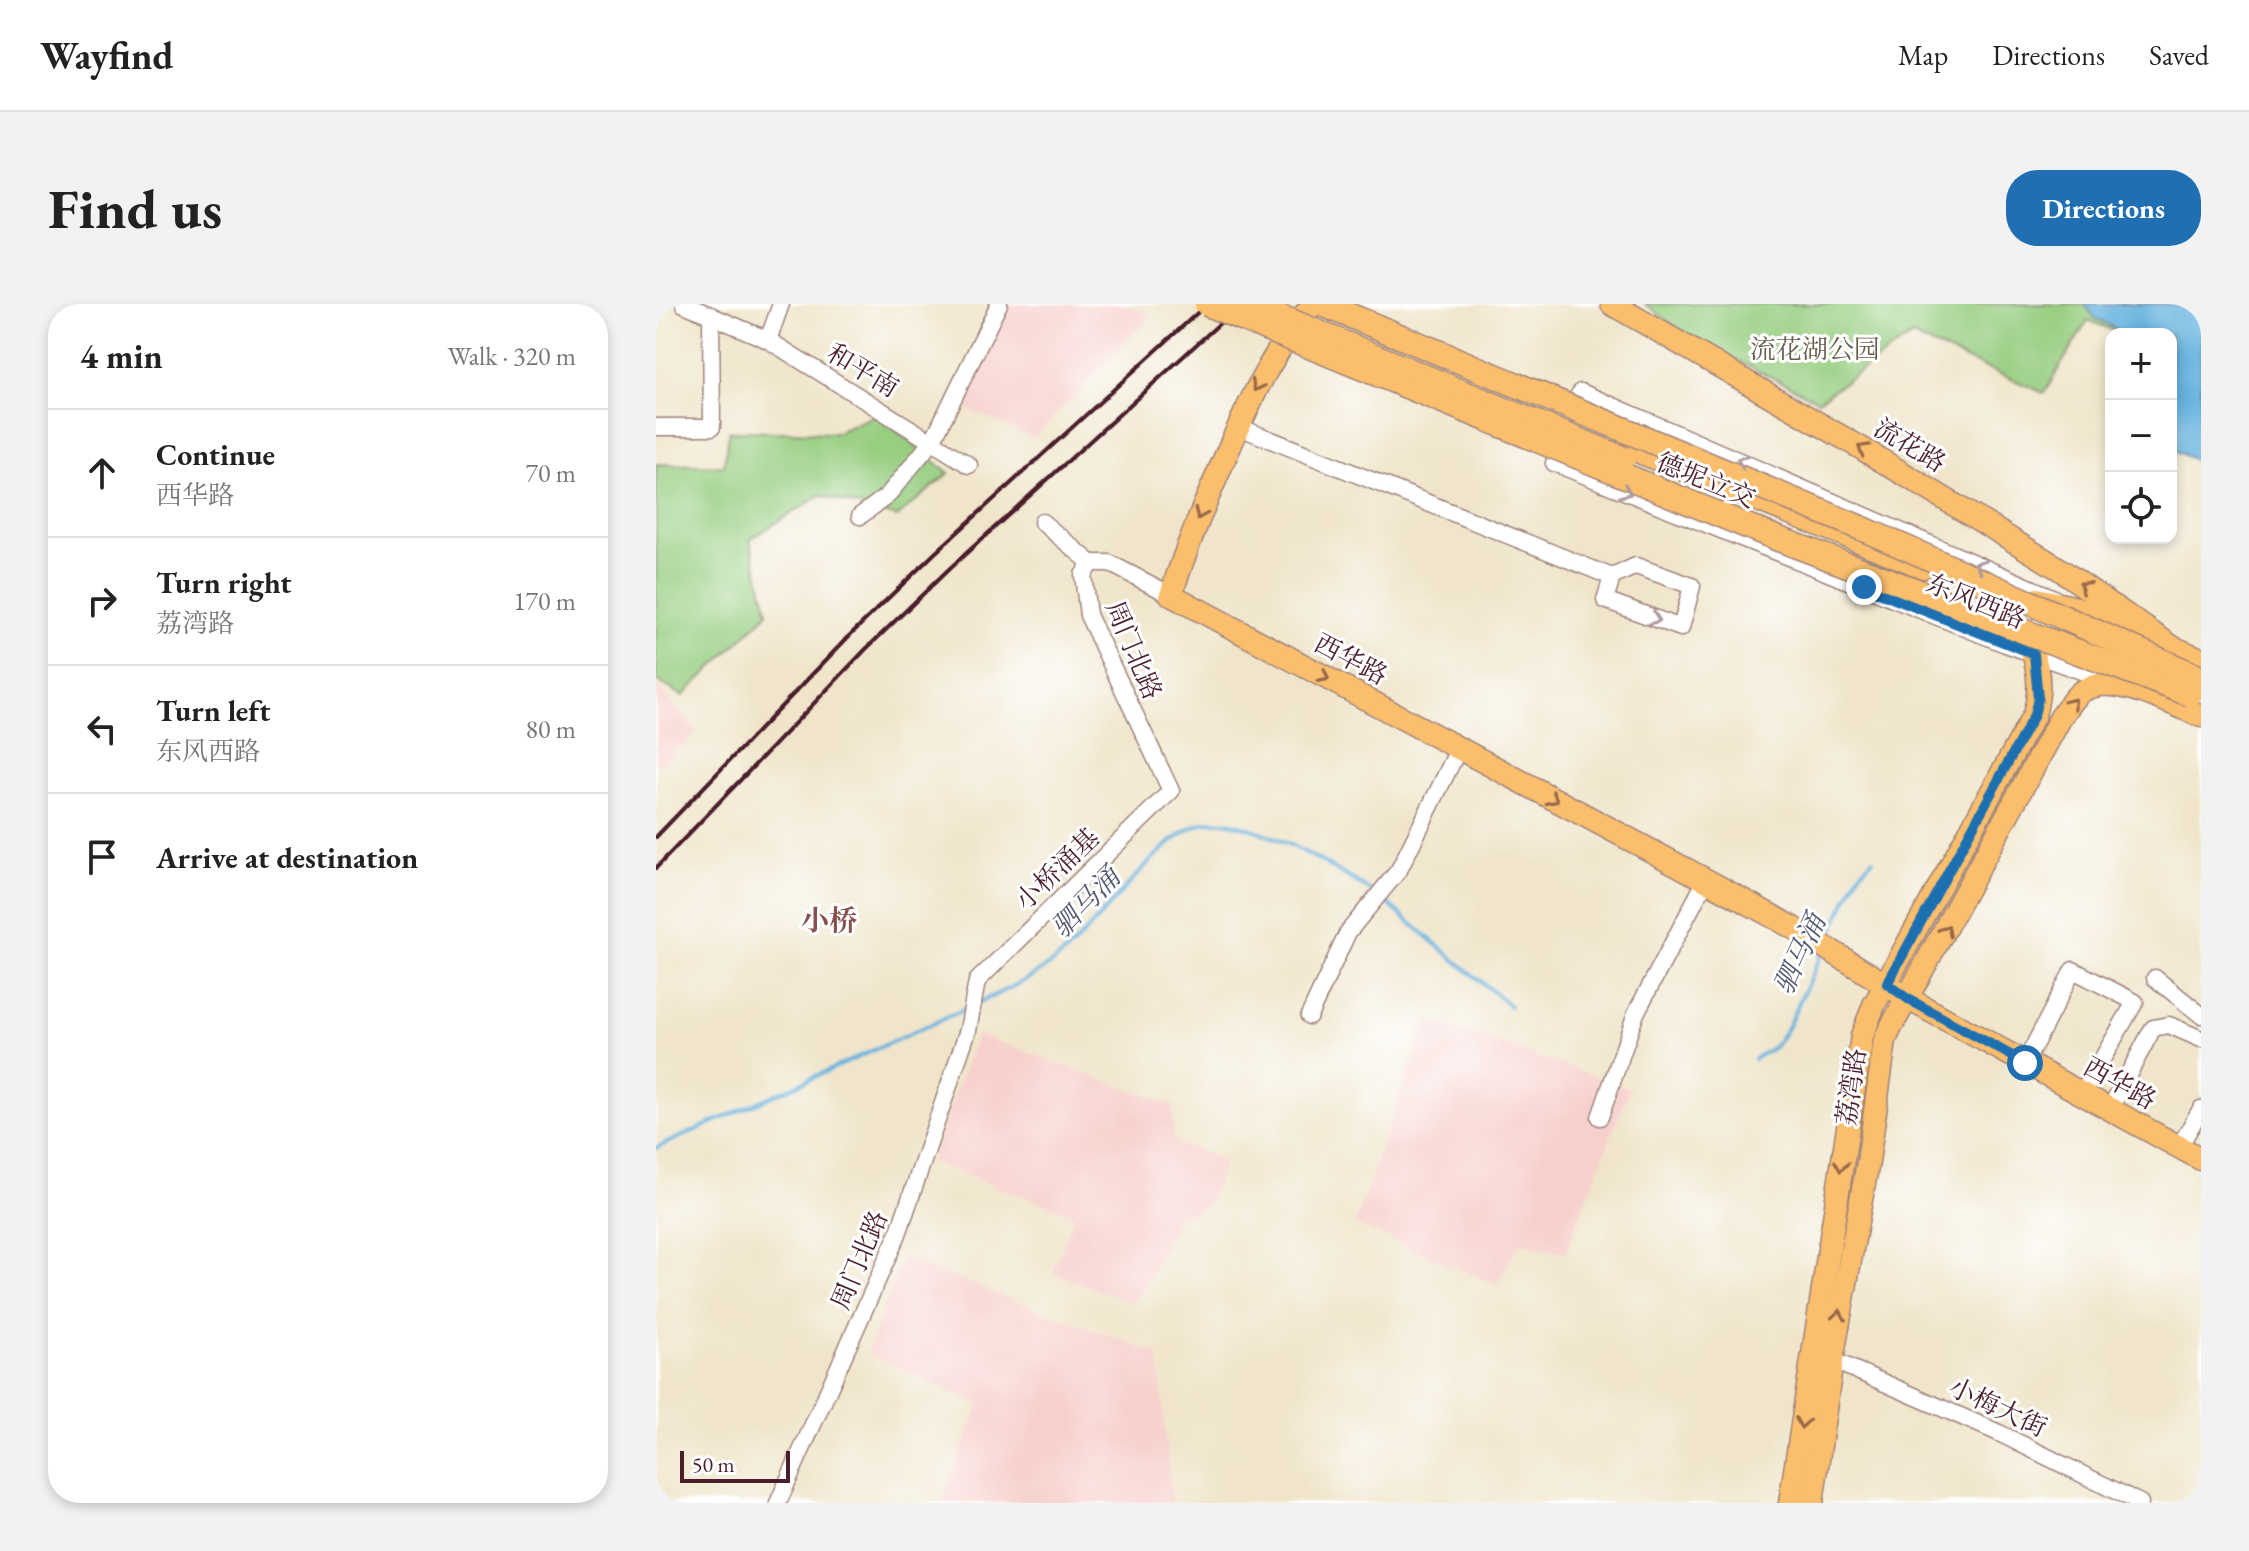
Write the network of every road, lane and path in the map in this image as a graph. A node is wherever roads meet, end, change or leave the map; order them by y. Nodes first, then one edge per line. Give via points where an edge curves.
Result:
1 (684, 304) edge
2 (781, 304) edge
3 (999, 304) edge
4 (1207, 304) edge
5 (1231, 304) edge
6 (1252, 304) edge
7 (1314, 304) edge
8 (1322, 304) edge
9 (1612, 304) edge
10 (1277, 311) edge
11 (711, 315) junction
12 (768, 340) junction
13 (656, 427) edge
14 (1239, 427) junction
15 (933, 440) junction
16 (969, 465) dead end
17 (860, 516) dead end
18 (1042, 522) dead end
19 (1867, 551) junction
20 (1091, 563) junction
21 (1612, 577) junction
22 (1171, 595) junction
23 (2077, 608) junction
24 (1998, 613) junction
25 (2171, 646) junction
26 (2034, 654) junction
27 (2196, 677) edge
28 (2141, 692) junction
29 (2201, 716) edge
30 (1459, 748) junction
31 (1171, 791) joint
32 (1706, 880) junction
33 (2155, 978) dead end
34 (977, 981) joint
35 (1887, 984) junction
36 (1908, 999) junction
37 (2201, 1015) edge
38 (1309, 1016) dead end
39 (1862, 1036) junction
40 (2201, 1039) edge
41 (1885, 1040) junction
42 (2025, 1063) junction
43 (2082, 1094) junction
44 (2110, 1109) junction
45 (2201, 1109) edge
46 (1600, 1117) dead end
47 (2179, 1147) junction
48 (2201, 1159) edge
49 (1832, 1360) junction
50 (778, 1503) edge
51 (1790, 1503) edge
52 (1812, 1503) edge
53 (2140, 1503) edge

1 - 11 street, 和平南
2 - 12 street
3 - 15 street
4 - 10 highway, 德坭立交, bridge
5 - 10 main road, bridge
6 - 10 main road, 德坭立交, bridge
7 -> 14 main road via 1279,347
8 - 27 highway, 德坭立交, bridge via 1854,525
25 -> 9 main road, 流花路 via 2058,568
10 - 19 main road, 德坭立交, bridge
10 - 27 highway, 德坭立交, bridge via 1776,538
11 - 12 street, 和平南
11 - 13 street via 712,427
12 - 15 street, 和平南
14 - 21 street
14 -> 22 main road via 1190,534
15 - 16 street, 和平南
15 - 17 street via 887,496
18 - 20 street
19 - 23 main road via 1972,584
19 - 24 main road
20 - 22 street, 周门北路 via 1109,563
20 - 31 street, 周门北路 via 1083,575 1088,615
21 -> 21 street via 1605,600 1681,628 1692,586 1636,566
22 -> 30 main road, 西华路
23 - 25 main road, 东风西路
23 -> 26 street, 东风西路 via 1581,392 1565,414 1554,463
24 - 26 main road via 2020,631
24 - 28 main road
25 - 27 main road, 东风西路
26 - 28 street, 东风西路
26 - 35 main road, 荔湾路 via 2034,715
28 - 29 main road, 东风西路
36 -> 28 main road, 荔湾路 via 2071,703 2080,692 2109,683
30 -> 32 main road, 西华路
30 - 38 street via 1399,870 1348,932
31 - 34 street, 小桥涌基
32 - 35 main road, 西华路
32 - 46 street via 1636,1013
33 - 37 street
34 - 50 street, 周门北路 via 968,1030 898,1234
35 - 36 main road, 西华路
35 - 39 main road, 荔湾路
36 - 41 main road, 荔湾路
36 - 42 main road, 西华路
39 - 41 main road
39 -> 51 main road, 荔湾路
40 - 44 street via 2169,1025 2153,1028
49 -> 41 main road, 荔湾路
42 - 43 main road, 西华路
42 - 43 street via 2073,970 2135,1002
43 - 44 main road, 西华路
44 - 47 main road, 西华路
45 - 47 street
47 - 48 main road, 西华路
49 - 52 main road, 荔湾路
49 - 53 street, 小梅大街 via 1999,1433

